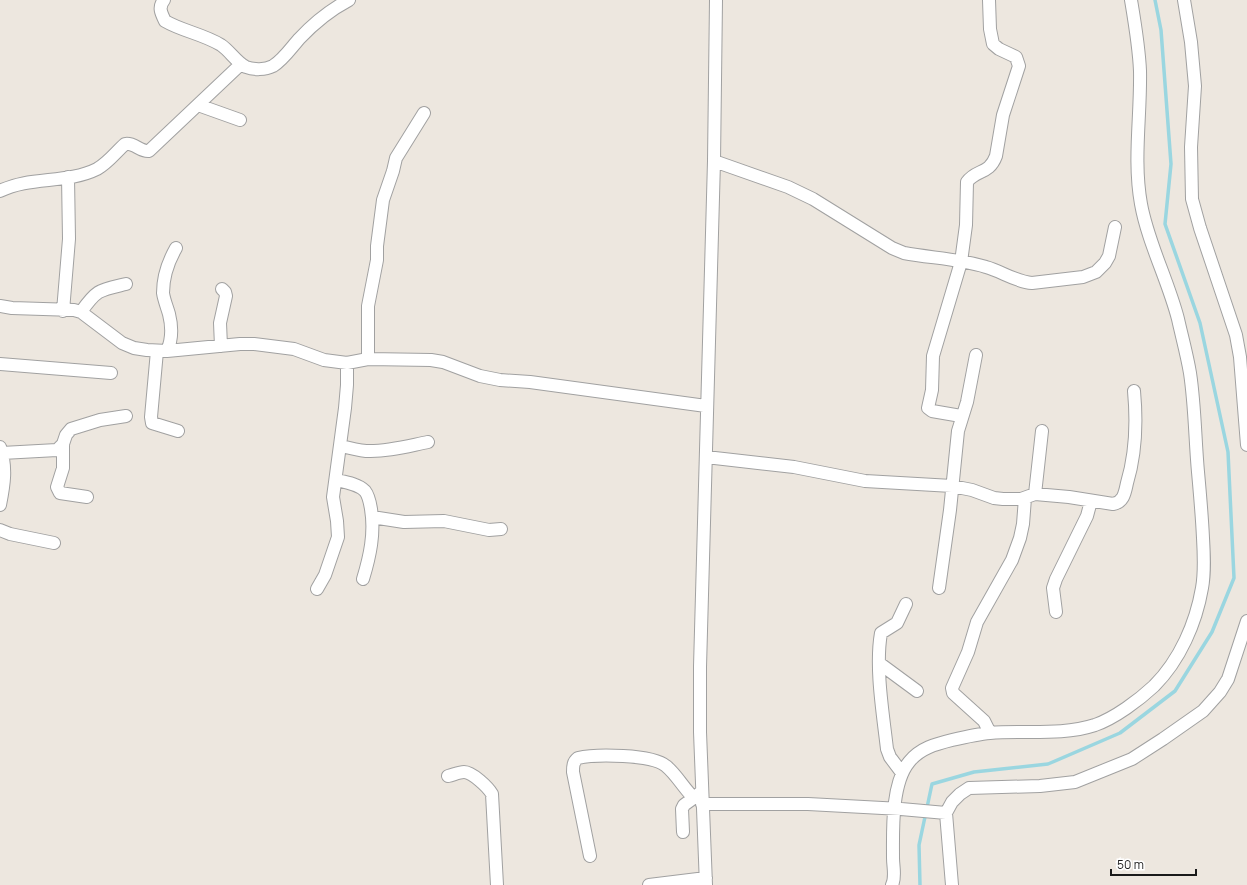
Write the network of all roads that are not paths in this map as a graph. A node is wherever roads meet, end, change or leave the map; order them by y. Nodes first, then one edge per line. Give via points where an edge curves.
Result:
1 (164, 0) edge
2 (349, 0) edge
3 (716, 0) edge
4 (989, 0) edge
5 (1131, 0) edge
6 (1184, 0) edge
7 (241, 64) junction
8 (198, 105) junction
9 (424, 113) dead end
10 (240, 120) dead end
11 (714, 161) junction
12 (68, 177) junction
13 (0, 191) edge
14 (1115, 227) dead end
15 (176, 248) dead end
16 (961, 262) junction
17 (126, 284) dead end
18 (222, 289) dead end
19 (0, 306) edge
20 (63, 311) junction
21 (81, 312) junction
22 (221, 346) junction
23 (162, 351) junction
24 (976, 355) dead end
25 (368, 359) junction
26 (347, 363) junction
27 (0, 364) edge
28 (111, 373) dead end
29 (1134, 391) dead end
30 (706, 406) junction
31 (126, 416) dead end
32 (962, 416) junction
33 (178, 431) dead end
34 (1042, 431) dead end
35 (428, 442) dead end
36 (63, 444) junction
37 (1247, 445) edge
38 (341, 446) junction
39 (1, 449) edge
40 (706, 457) junction
41 (336, 480) junction
42 (952, 486) junction
43 (1030, 496) junction
44 (87, 497) dead end
45 (1091, 500) junction
46 (0, 505) edge
47 (372, 517) junction
48 (501, 529) dead end
49 (0, 530) edge
50 (54, 543) dead end
51 (363, 580) dead end
52 (939, 588) dead end
53 (317, 589) dead end
54 (906, 604) dead end
55 (1056, 612) dead end
56 (1247, 621) edge
57 (879, 663) junction
58 (917, 691) dead end
59 (990, 733) junction
60 (902, 773) junction
61 (448, 776) dead end
62 (700, 797) junction
63 (897, 809) junction
64 (943, 813) junction
65 (683, 832) dead end
66 (590, 856) dead end
67 (706, 882) edge
68 (894, 883) edge
69 (497, 885) edge
70 (649, 885) edge
71 (952, 885) edge

1 - 7 street via 160,10 165,21 220,45
2 - 7 street via 327,14 275,65 259,69
3 - 11 street
4 - 16 street via 993,44 1016,57 1019,66 1005,109 994,163 967,182 966,226
5 - 59 street via 1140,72 1137,164 1139,187 1145,221 1177,316 1190,372 1204,552 1203,584 1194,620 1181,649 1165,673 1135,702 1107,720 1077,729 1057,732
6 - 37 street via 1195,86 1191,147 1192,199 1236,335
7 - 8 street
8 - 10 street
8 - 12 street via 149,151 128,143 98,169
9 - 25 street via 396,158 383,200 377,260 368,306
11 - 16 street via 813,198 892,248 911,254
11 - 30 street
12 - 13 street via 16,185
12 - 20 street via 69,239
14 - 16 street via 1105,263 1096,272 1083,277 1025,283 985,266
15 - 23 street via 167,268 163,293 169,315 170,345
16 - 32 street via 935,348 932,390 928,406 932,411
17 - 21 street via 99,290
18 - 22 street via 226,296 220,323
19 - 20 street
20 - 21 street
21 - 23 street via 122,343 134,348
22 - 23 street
22 - 26 street via 254,344 294,349 324,360
23 - 33 street via 152,423
24 - 32 street
25 - 26 street
25 - 30 street via 431,360 500,380
26 - 38 street
27 - 28 street
29 - 45 street via 1134,457 1124,496 1113,504
30 - 40 street
31 - 36 street via 100,420 71,430
32 - 42 street
34 - 43 street
35 - 38 street via 376,451
36 - 39 street via 57,450
36 - 44 street via 63,468 57,488 60,493
38 - 41 street
39 - 46 street via 5,465
40 - 42 street via 794,467 865,481
40 - 62 street via 700,667
41 - 47 street via 360,487 366,492
41 - 53 street via 333,496 338,537 325,575
42 - 43 street via 994,498
42 - 52 street
43 - 45 street
43 - 59 street via 1012,560 978,622 952,688 953,694 984,721
45 - 55 street via 1087,516 1053,588
47 - 48 street via 404,522 444,522 489,530
47 - 51 street via 373,536
49 - 50 street
54 - 57 street via 897,623 881,633
56 - 64 street via 1228,679 1220,692 1203,711 1132,759 1074,782 1040,786 969,788
57 - 58 street
57 - 60 street via 887,749
59 - 60 street via 942,742 926,748 910,761
60 - 63 street
61 - 69 street via 467,772 492,794
62 - 63 street
62 - 65 street via 684,805 682,809
62 - 66 street via 690,794 662,763 625,755 578,758 574,761 573,772
62 - 67 street
63 - 64 street
63 - 68 street
64 - 71 street
67 - 70 street

